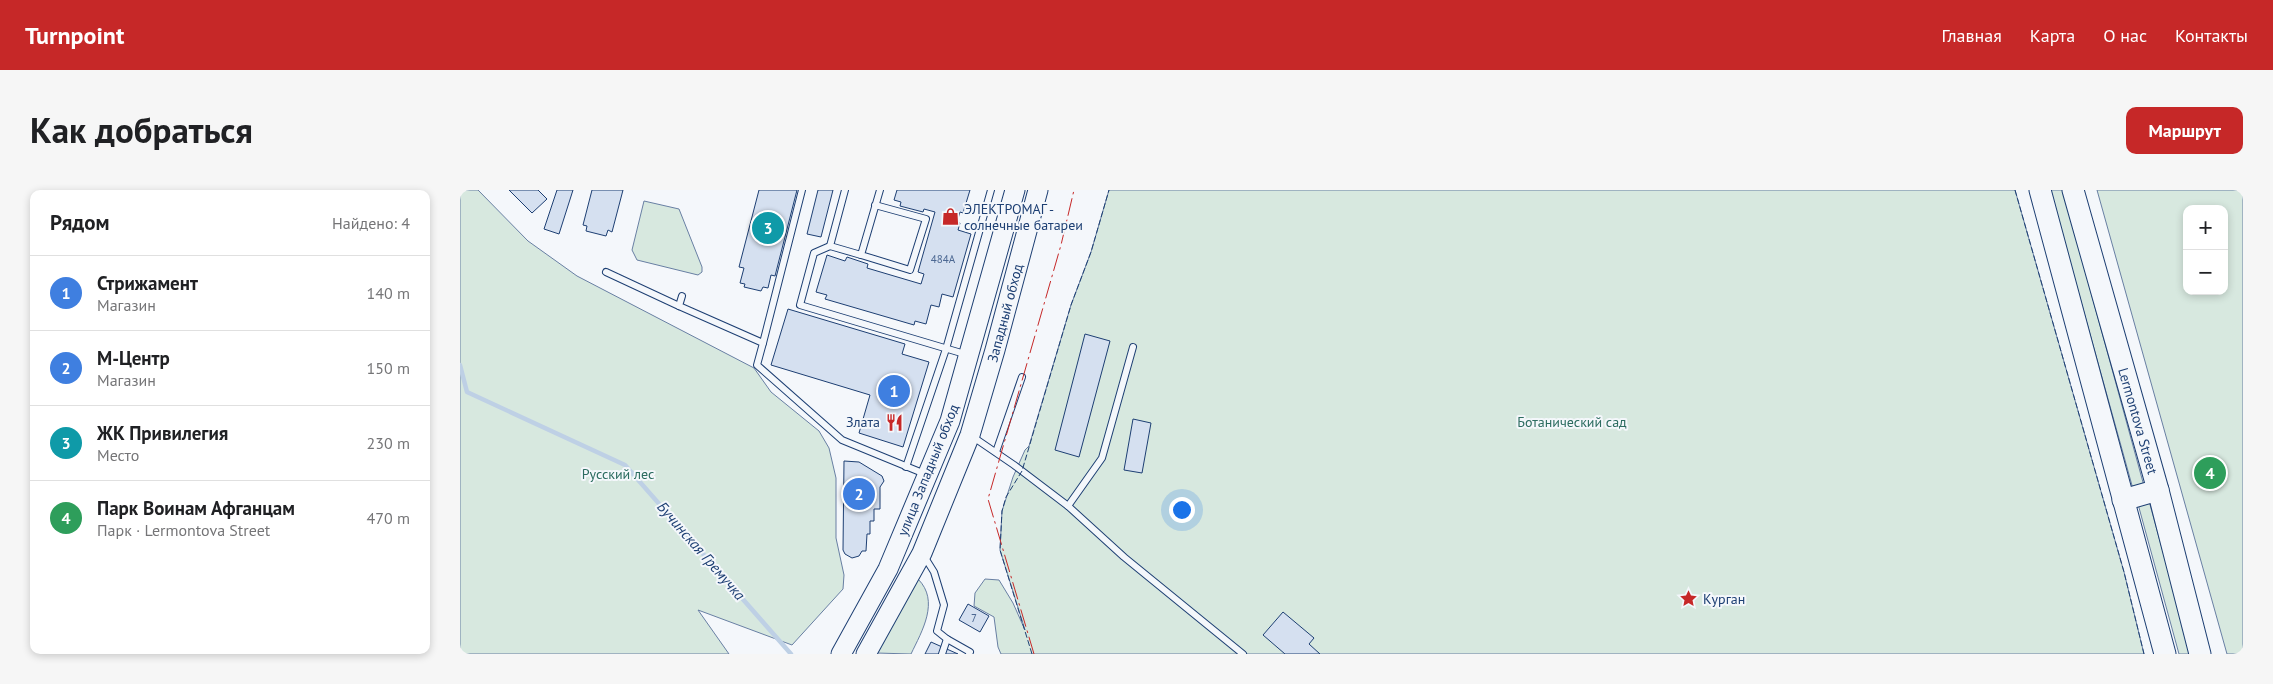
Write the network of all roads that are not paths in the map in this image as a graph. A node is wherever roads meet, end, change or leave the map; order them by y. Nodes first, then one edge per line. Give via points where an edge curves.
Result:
1 (802, 190) edge
2 (844, 190) edge
3 (880, 190) edge
4 (991, 190) edge
5 (1015, 190) edge
6 (1038, 190) edge
7 (2040, 190) edge
8 (2073, 190) edge
9 (875, 205) junction
10 (830, 246) junction
11 (862, 255) junction
12 (606, 272) dead end
13 (682, 296) dead end
14 (679, 306) junction
15 (763, 343) junction
16 (1134, 347) dead end
17 (946, 349) junction
18 (969, 355) junction
19 (1022, 377) dead end
20 (970, 435) junction
21 (996, 452) junction
22 (906, 467) junction
23 (929, 476) junction
24 (2158, 490) junction
25 (2123, 500) junction
26 (1068, 506) junction
27 (922, 553) junction
28 (947, 639) junction
29 (841, 654) edge
30 (866, 654) edge
31 (942, 654) edge
32 (969, 654) edge
33 (1243, 654) edge
34 (2165, 654) edge
35 (2200, 654) edge

1 - 15 lane
2 - 10 lane
3 - 9 lane
4 - 17 lane
5 - 18 main road, улица Западный обход
6 - 20 main road, Западный обход
7 - 25 main road
8 - 24 main road, Lermontova Street
9 - 11 lane
9 - 11 lane via 926,220 910,270
10 - 11 lane
10 - 17 lane via 814,253 800,305
12 - 14 lane
13 - 14 lane
14 - 15 lane
15 - 22 lane via 757,365 842,440
16 - 26 lane via 1102,458
17 - 18 lane
17 - 22 lane
18 - 23 main road, улица Западный обход via 950,421
19 - 21 lane
20 - 21 lane
20 - 27 main road, улица Западный обход
21 - 26 lane
22 - 23 lane
23 - 29 main road, улица Западный обход via 888,569
24 - 25 main road
24 - 35 main road, Lermontova Street
25 - 34 main road
26 - 33 lane
27 - 28 lane via 934,572 944,605 937,631
27 - 30 main road, улица Западный обход
28 - 31 lane
28 - 32 lane

